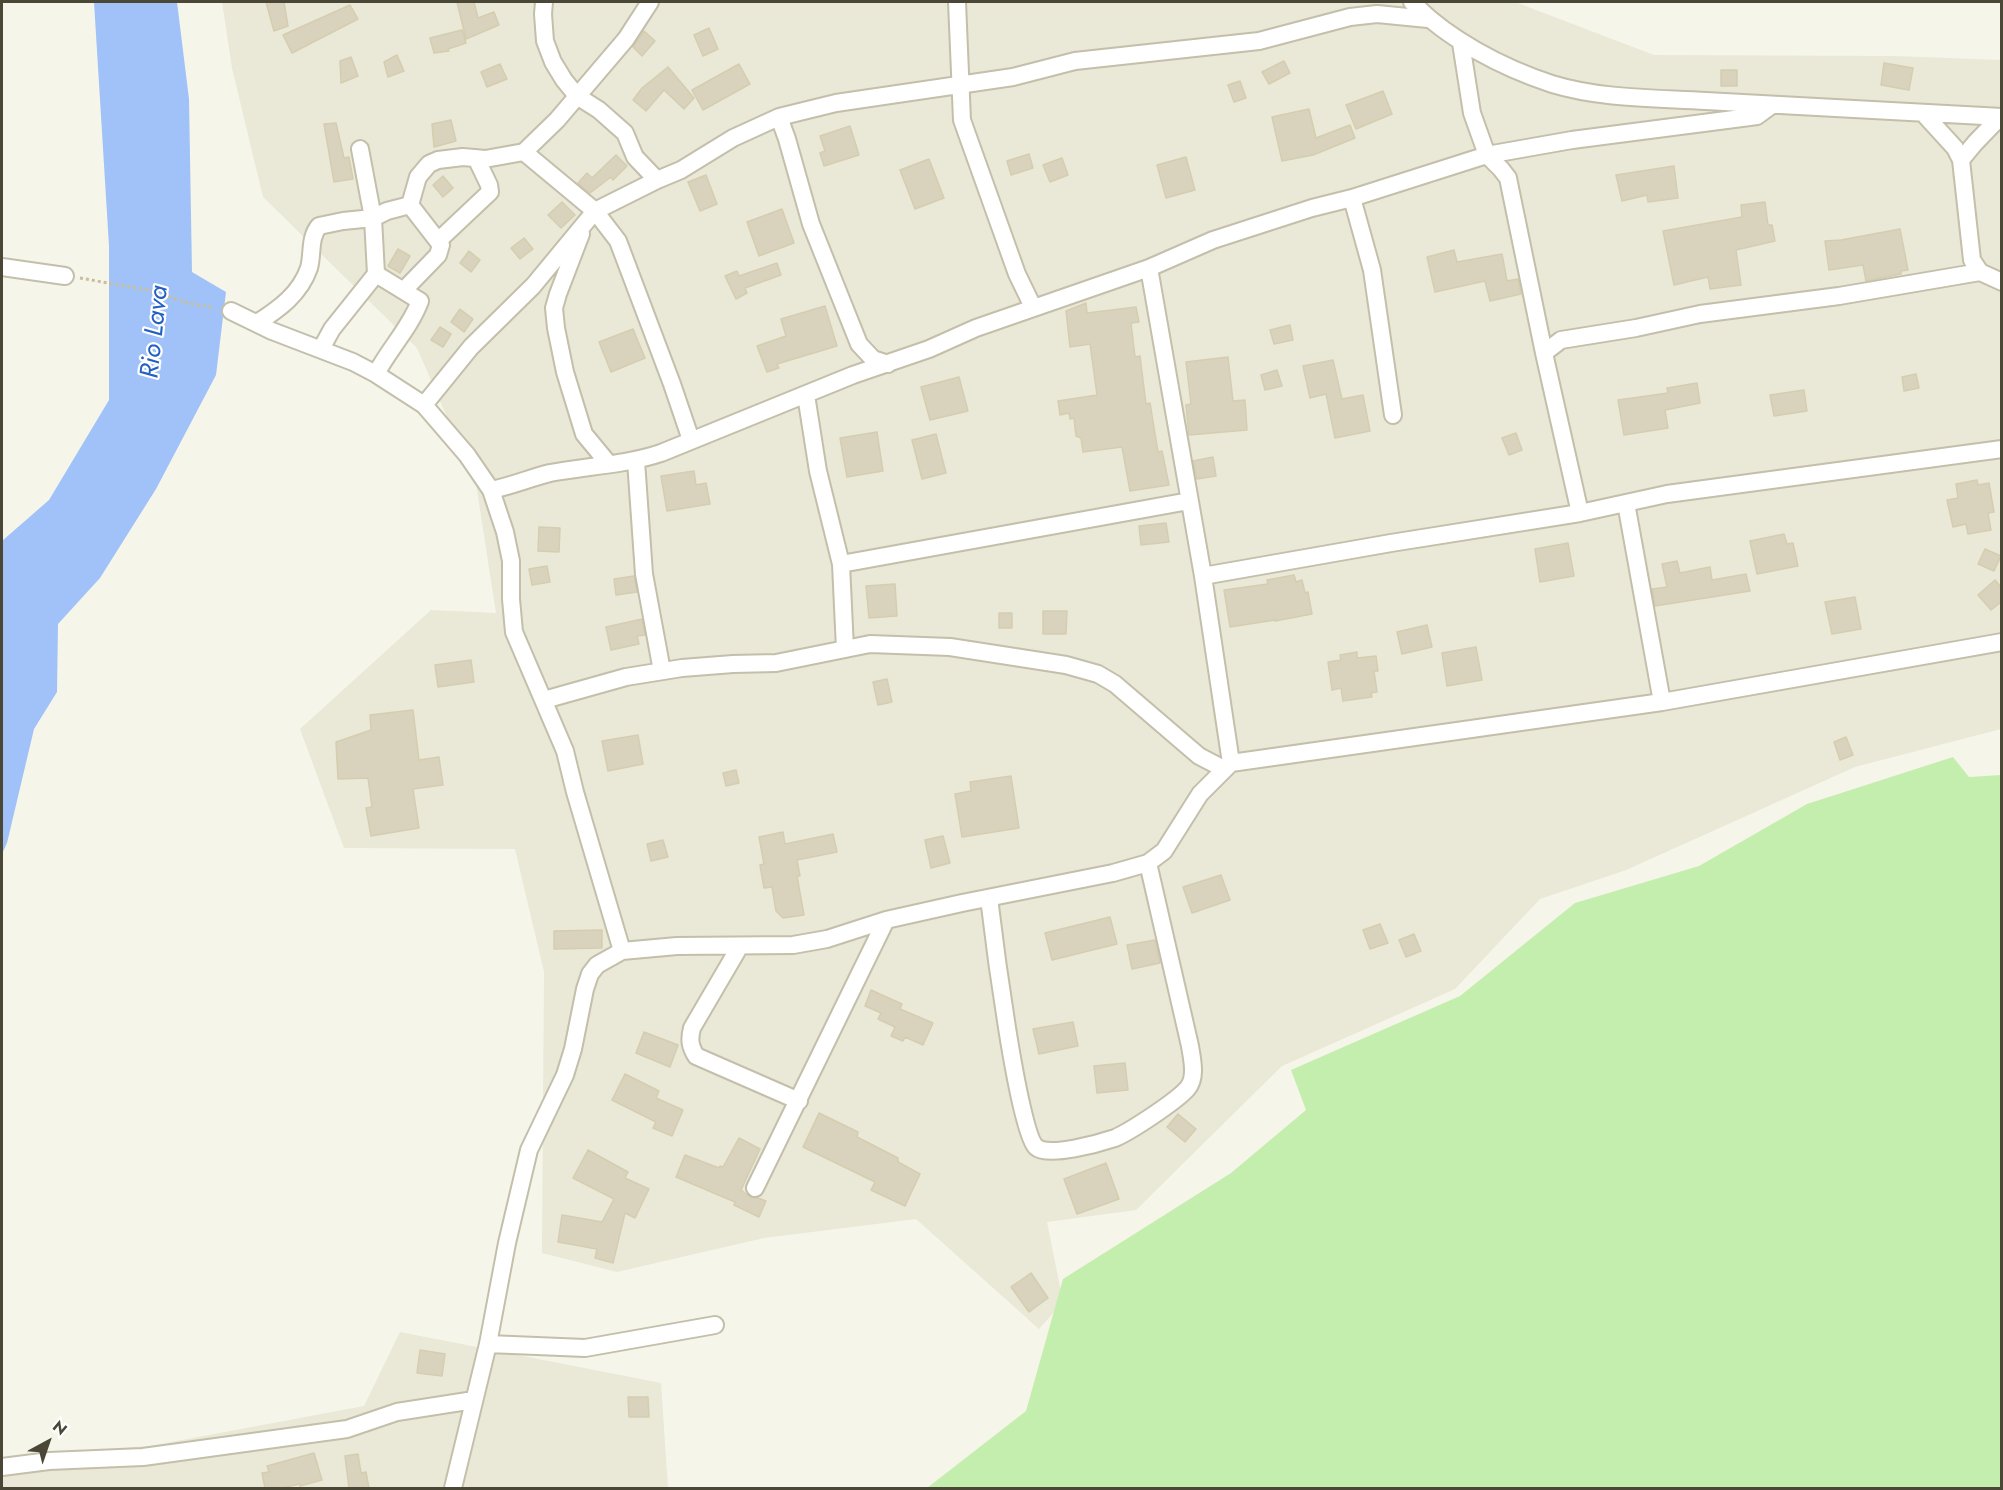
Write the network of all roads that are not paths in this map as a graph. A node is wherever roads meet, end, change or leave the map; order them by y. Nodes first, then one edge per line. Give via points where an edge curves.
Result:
1 (544, 2) edge
2 (650, 2) edge
3 (957, 2) edge
4 (1412, 2) edge
5 (1428, 19) junction
6 (1461, 43) junction
7 (961, 83) junction
8 (577, 96) junction
9 (1772, 105) junction
10 (1923, 114) junction
11 (779, 117) junction
12 (2001, 117) edge
13 (360, 148) dead end
14 (524, 152) junction
15 (1487, 155) junction
16 (476, 158) junction
17 (1961, 160) junction
18 (657, 180) junction
19 (1352, 198) junction
20 (410, 205) junction
21 (595, 211) junction
22 (373, 218) junction
23 (582, 227) junction
24 (438, 241) junction
25 (2, 267) edge
26 (1149, 268) junction
27 (1980, 272) junction
28 (376, 274) junction
29 (65, 276) road end
30 (2001, 282) edge
31 (404, 290) junction
32 (1034, 307) junction
33 (231, 311) road end
34 (257, 323) junction
35 (321, 349) junction
36 (1544, 353) junction
37 (888, 364) junction
38 (376, 374) junction
39 (806, 395) junction
40 (424, 405) junction
41 (1393, 415) dead end
42 (691, 440) junction
43 (2001, 449) edge
44 (636, 461) junction
45 (608, 463) junction
46 (491, 490) junction
47 (1189, 501) junction
48 (1626, 503) junction
49 (1580, 513) junction
50 (841, 564) junction
51 (1203, 576) junction
52 (2001, 642) edge
53 (844, 649) junction
54 (662, 671) junction
55 (544, 700) junction
56 (1662, 702) junction
57 (1227, 766) junction
58 (1148, 863) junction
59 (989, 898) junction
60 (886, 920) junction
61 (740, 946) junction
62 (622, 951) junction
63 (799, 1101) junction
64 (755, 1188) dead end
65 (715, 1325) dead end
66 (488, 1344) junction
67 (474, 1400) junction
68 (2, 1467) edge
69 (453, 1488) edge

1 - 8 street via 545,41 553,62
2 - 8 street via 626,39
3 - 7 street
4 - 5 street
5 - 6 street
5 - 7 street via 1377,14 1350,17 1259,41 1075,62 1013,77
6 - 9 street via 1552,84 1601,93
6 - 15 street via 1472,113
7 - 11 street via 836,103
7 - 32 street via 962,120 1017,274
8 - 14 street
8 - 18 street via 626,133 635,158
9 - 10 street
9 - 15 street via 1757,116
10 - 12 street
10 - 17 street via 1955,148
11 - 18 street
11 - 37 street via 811,224 859,344 873,359
12 - 17 street
13 - 22 street
14 - 16 street
14 - 21 street
15 - 19 street
15 - 36 street via 1508,178
16 - 20 street via 429,164 418,177
16 - 24 street via 490,192
17 - 27 street via 1972,260
18 - 21 street
19 - 26 street via 1213,240
19 - 41 street via 1372,270
20 - 22 street
20 - 24 street
21 - 23 street
21 - 42 street via 618,241
22 - 28 street
22 - 34 street via 319,226 314,234 309,268 292,297
23 - 40 street
23 - 45 street via 554,308 556,328 584,434
24 - 31 street via 438,255
25 - 29 street
26 - 32 street
26 - 47 street
27 - 30 street
27 - 36 street via 1700,314 1561,340
28 - 31 street
28 - 35 street
31 - 38 street via 420,301 419,305
32 - 37 street
33 - 34 street
34 - 35 street
35 - 38 street
36 - 49 street
37 - 39 street
38 - 40 street
39 - 42 street
39 - 50 street via 818,471
40 - 46 street
42 - 44 street
43 - 48 street via 1667,494
44 - 45 street
44 - 54 street via 644,574
45 - 46 street
46 - 55 street via 506,532 511,561 514,632
47 - 50 street
47 - 51 street
48 - 49 street
48 - 56 street
49 - 51 street
50 - 53 street
51 - 57 street
52 - 56 street
53 - 54 street via 776,663
53 - 57 street via 870,644 950,646 1098,674 1199,756
54 - 55 street via 626,676
55 - 62 street via 564,751
56 - 57 street
57 - 58 street via 1200,794 1164,850
58 - 59 street
58 - 59 street via 1190,1046 1193,1076 1188,1089 1152,1116 1116,1137 1073,1148 1046,1152 1031,1140 999,979
59 - 60 street
60 - 61 street via 827,939 793,945
60 - 63 street
61 - 62 street
61 - 63 street via 692,1028 691,1048 696,1056
62 - 66 street via 604,960 590,974 565,1075 529,1150
63 - 64 street
65 - 66 street via 585,1348
66 - 67 street
67 - 68 street via 397,1412 347,1429 143,1457
67 - 69 street

